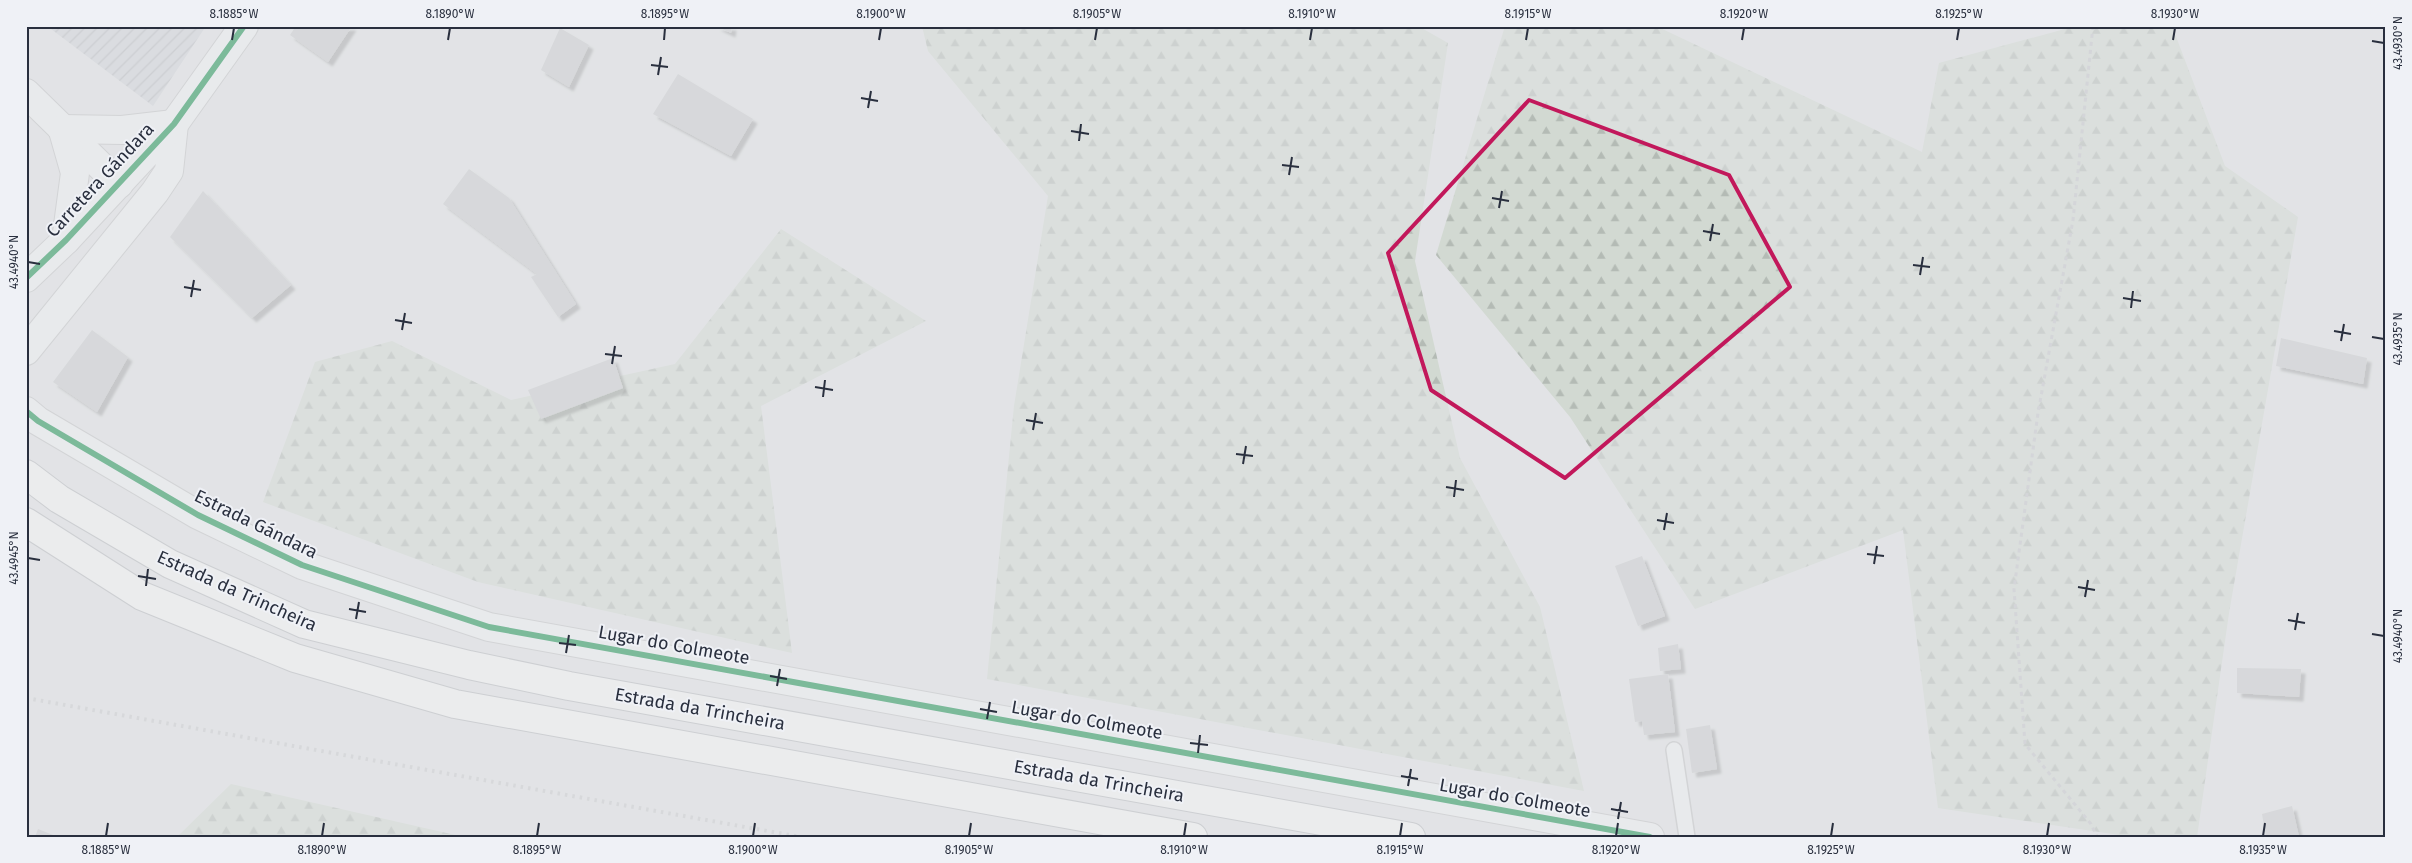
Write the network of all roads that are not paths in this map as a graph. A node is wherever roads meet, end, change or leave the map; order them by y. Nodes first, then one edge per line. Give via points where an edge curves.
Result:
1 (244, 26) edge
2 (26, 93) edge
3 (174, 124) junction
4 (62, 129) junction
5 (119, 184) junction
6 (66, 240) junction
7 (26, 278) edge
8 (26, 351) edge
9 (26, 411) edge
10 (26, 474) edge
11 (26, 522) edge
12 (490, 627) joint
13 (1674, 750) dead end
14 (1193, 837) edge
15 (1411, 837) edge
16 (1650, 837) edge
17 (1687, 837) edge

1 - 3 street
2 - 4 street
3 - 4 street via 122,130
3 - 5 street, Carretera Gándara
3 - 8 street via 169,171
4 - 5 street
4 - 6 street via 75,173
5 - 6 street, Carretera Gándara
6 - 7 street, Carretera Gándara
9 - 12 street, Estrada Gándara via 198,515 302,565
10 - 15 highway, Estrada da Trincheira via 59,500 170,564 304,624 569,686
11 - 14 highway, Estrada da Trincheira via 142,596 295,658 455,704
12 - 16 street, Lugar do Colmeote
13 - 17 lane

